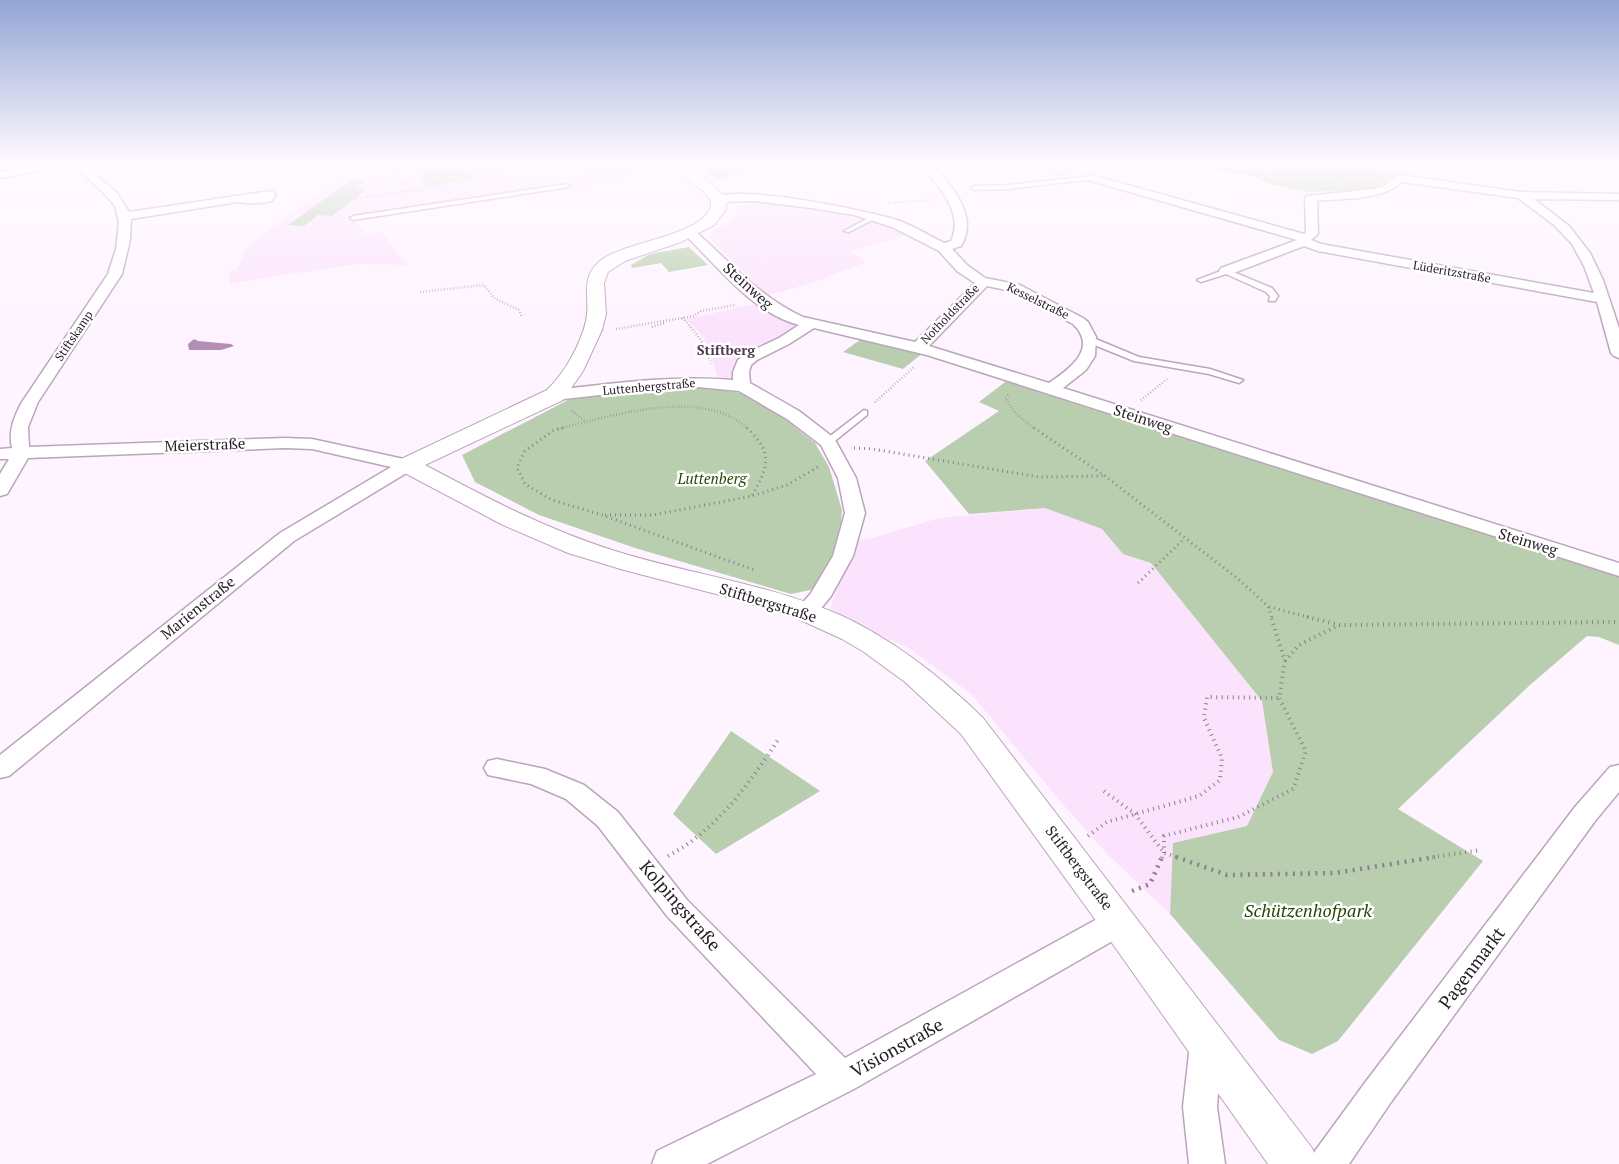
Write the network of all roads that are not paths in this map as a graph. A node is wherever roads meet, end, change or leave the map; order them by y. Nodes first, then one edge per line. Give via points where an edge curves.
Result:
1 (124, 217) edge
2 (358, 217) edge
3 (714, 217) edge
4 (872, 217) edge
5 (877, 217) edge
6 (960, 217) edge
7 (1224, 217) edge
8 (1312, 217) edge
9 (1552, 217) edge
10 (353, 218) dead end
11 (689, 232) junction
12 (847, 232) dead end
13 (1304, 241) junction
14 (944, 248) junction
15 (1226, 271) junction
16 (981, 280) junction
17 (1201, 280) dead end
18 (1272, 299) dead end
19 (1601, 299) junction
20 (807, 327) junction
21 (1090, 340) junction
22 (925, 349) junction
23 (1619, 353) edge
24 (1239, 380) dead end
25 (742, 386) junction
26 (1051, 389) junction
27 (555, 395) junction
28 (864, 413) road end
29 (832, 448) junction
30 (0, 454) edge
31 (22, 454) junction
32 (408, 465) junction
33 (0, 490) edge
34 (1619, 570) edge
35 (806, 612) junction
36 (497, 768) dead end
37 (0, 769) edge
38 (1619, 774) edge
39 (1111, 913) junction
40 (1207, 1041) junction
41 (842, 1078) junction
42 (670, 1164) edge
43 (1207, 1164) edge
44 (1296, 1164) edge
45 (1328, 1164) edge

1 - 31 street, Stiftskamp via 122,249 115,274 20,422 17,438
2 - 10 lane
3 - 11 street
4 - 12 lane
5 - 14 street, Kesselstraße
6 - 14 street via 962,228 956,243
7 - 13 street, Lüderitzstraße
8 - 13 street via 1312,234
9 - 19 street via 1577,241 1587,258
11 - 20 street, Steinweg via 762,300
11 - 27 street via 632,251 599,270 594,286 597,306 592,329 563,388
13 - 15 street
13 - 19 street, Lüderitzstraße via 1328,249
14 - 16 street, Kesselstraße via 962,268
15 - 17 lane
15 - 18 lane via 1269,290 1274,296
16 - 21 street, Kesselstraße via 1016,288 1078,321 1083,324
16 - 22 street, Notholdstraße via 982,284
19 - 23 street
20 - 22 street, Steinweg
20 - 25 street via 744,363
21 - 24 lane via 1137,359
21 - 26 street via 1082,366
22 - 26 street, Steinweg
25 - 27 street, Luttenbergstraße via 698,382
25 - 29 street, Luttenbergstraße via 793,416
26 - 34 street, Steinweg
27 - 32 street
28 - 29 lane
29 - 35 street, Luttenbergstraße via 847,478 855,512 843,556 820,596
30 - 31 street, Meierstraße
31 - 32 street, Meierstraße via 284,443 323,446
31 - 33 street
32 - 35 street, Stiftbergstraße via 487,508 576,547 633,566
32 - 37 street, Marienstraße via 287,537
35 - 39 street, Stiftbergstraße via 887,653 946,699 972,726
36 - 41 street, Kolpingstraße via 536,776 575,792 608,819 677,908
38 - 45 street, Pagenmarkt via 1585,814
39 - 40 street, Stiftbergstraße
39 - 41 street, Visionstraße
40 - 43 street via 1200,1107
40 - 44 street, Stiftbergstraße
41 - 42 street, Visionstraße

